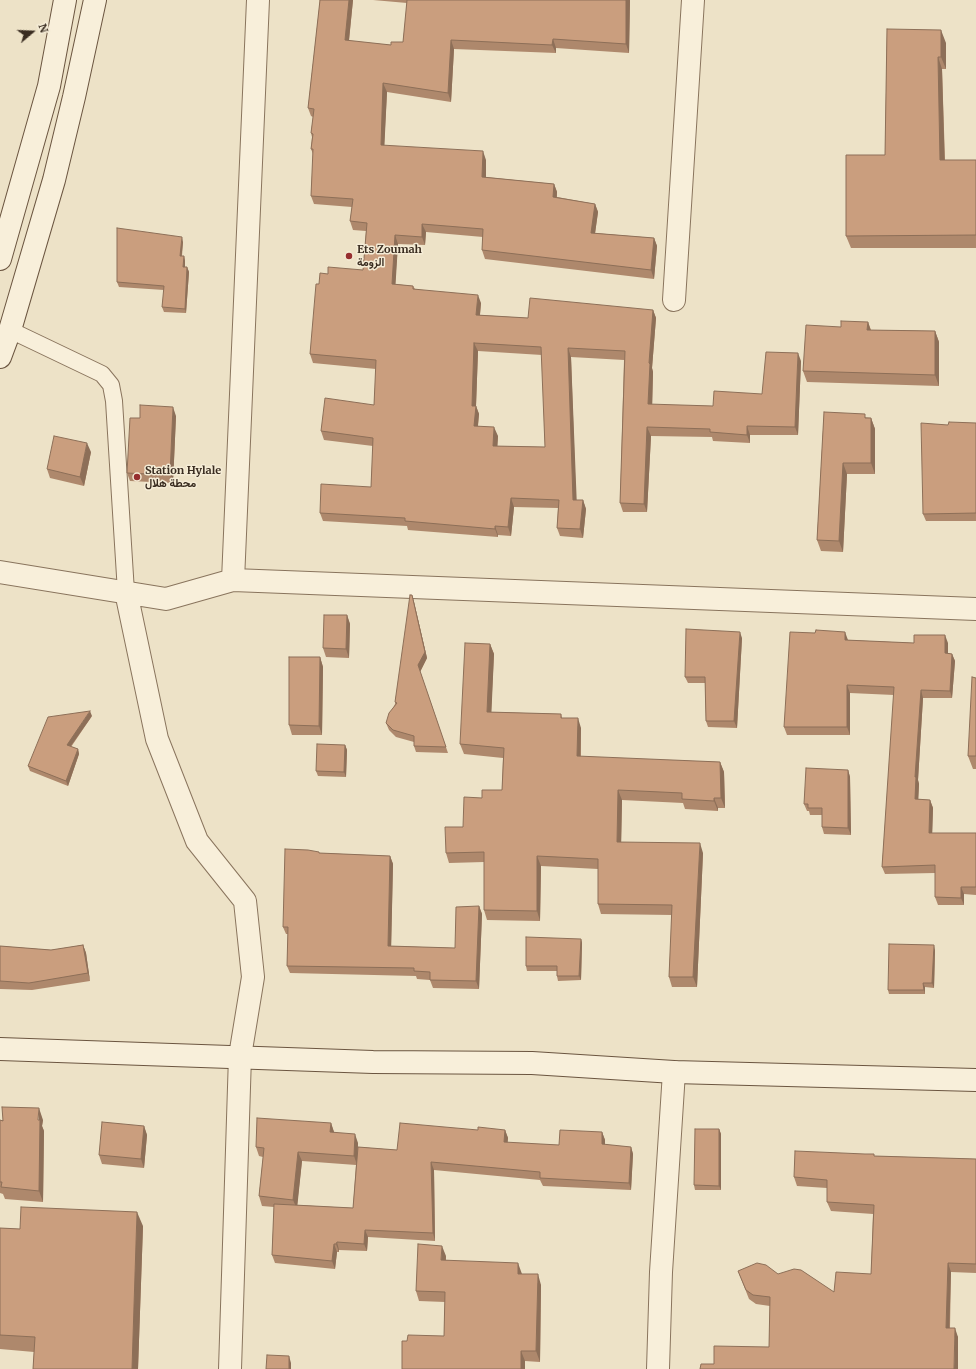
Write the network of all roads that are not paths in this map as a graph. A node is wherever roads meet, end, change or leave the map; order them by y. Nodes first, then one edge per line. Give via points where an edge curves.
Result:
1 (66, 0) edge
2 (95, 0) edge
3 (258, 0) edge
4 (693, 0) edge
5 (0, 259) edge
6 (674, 300) dead end
7 (10, 330) junction
8 (0, 357) edge
9 (0, 572) edge
10 (233, 580) junction
11 (126, 592) junction
12 (976, 609) edge
13 (0, 1048) edge
14 (240, 1056) junction
15 (674, 1072) junction
16 (976, 1080) edge
17 (230, 1369) edge
18 (658, 1369) edge

1 - 5 street via 49,86
2 - 7 street via 54,180
3 - 10 street
4 - 6 street
7 - 8 street
7 - 11 lane via 102,374 111,385
9 - 11 street
10 - 11 street via 166,600
10 - 12 street
11 - 14 street via 157,739 197,841 245,901 253,977
13 - 14 street
14 - 15 street via 373,1062 532,1063
14 - 17 street
15 - 16 street
15 - 18 street via 661,1272

